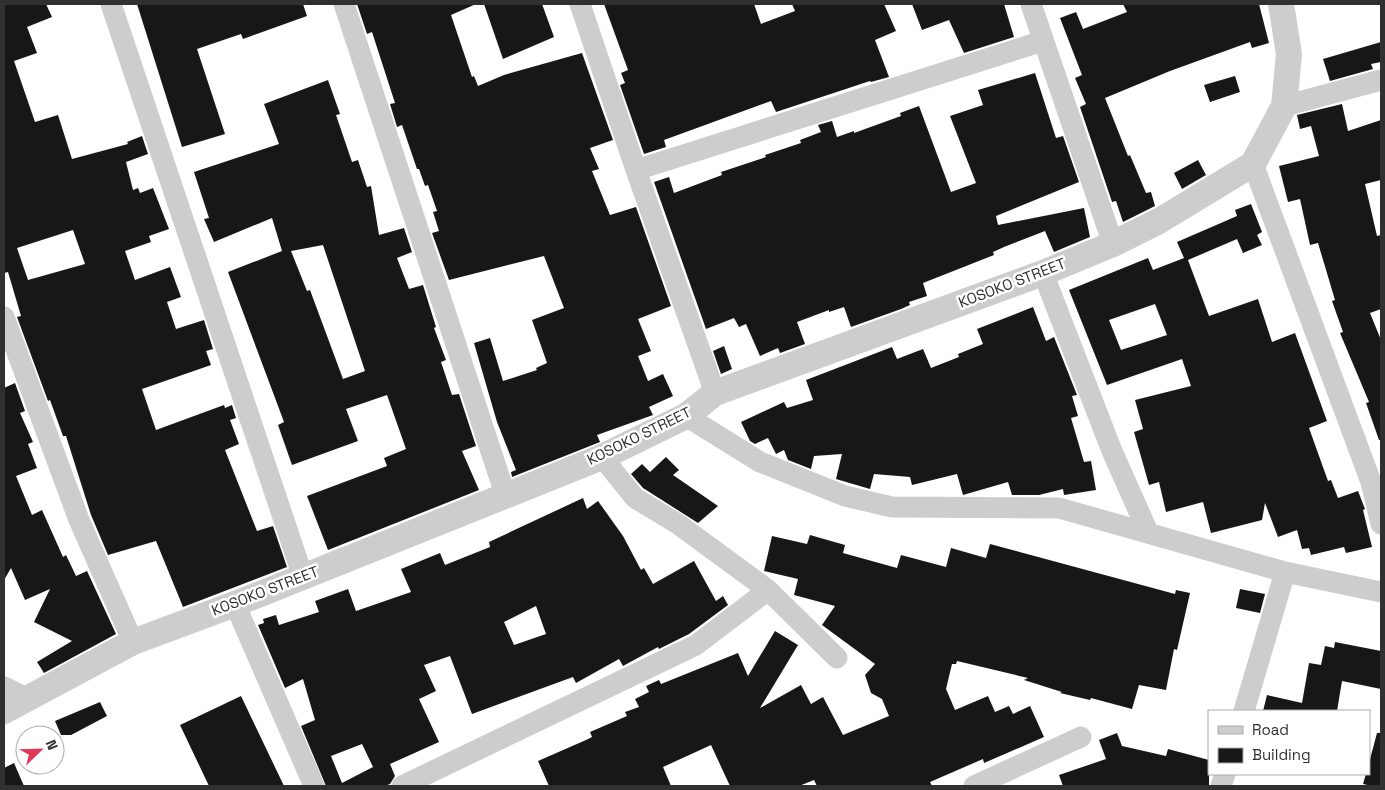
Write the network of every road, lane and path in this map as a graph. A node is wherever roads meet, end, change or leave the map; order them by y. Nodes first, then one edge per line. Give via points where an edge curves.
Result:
1 (111, 4) edge
2 (344, 4) edge
3 (580, 4) edge
4 (1031, 4) edge
5 (1281, 4) edge
6 (1044, 41) junction
7 (1381, 80) edge
8 (1284, 106) junction
9 (1253, 164) junction
10 (636, 170) junction
11 (1114, 244) junction
12 (1044, 273) junction
13 (4, 317) edge
14 (714, 393) junction
15 (686, 416) junction
16 (602, 457) junction
17 (505, 494) junction
18 (1381, 524) edge
19 (1148, 532) junction
20 (1285, 572) junction
21 (303, 577) junction
22 (768, 590) junction
23 (1381, 592) edge
24 (235, 604) junction
25 (133, 642) junction
26 (837, 658) dead end
27 (11, 698) edge
28 (1244, 710) edge
29 (1081, 737) dead end
30 (314, 786) edge
31 (402, 786) edge
32 (974, 786) edge

1 - 21 street
2 - 17 street
3 - 10 street
4 - 6 street
5 - 8 street via 1289,54
6 - 10 street
6 - 11 street
7 - 8 street
8 - 9 street
9 - 11 street, KOSOKO STREET via 1159,221
9 - 18 street via 1371,482
10 - 14 street
11 - 12 street, KOSOKO STREET
12 - 14 street, KOSOKO STREET
12 - 19 street via 1112,451
13 - 25 street via 79,520
14 - 15 street, KOSOKO STREET
15 - 16 street, KOSOKO STREET
15 - 19 street via 760,462 845,496 892,507 1059,508
16 - 17 street, KOSOKO STREET
16 - 22 street via 635,498 678,524
17 - 21 street, KOSOKO STREET
19 - 20 street
20 - 23 street
20 - 28 street
21 - 24 street, KOSOKO STREET
22 - 26 street
22 - 31 street via 696,645
24 - 25 street, KOSOKO STREET
24 - 30 street
25 - 27 street, KOSOKO STREET
29 - 32 street

